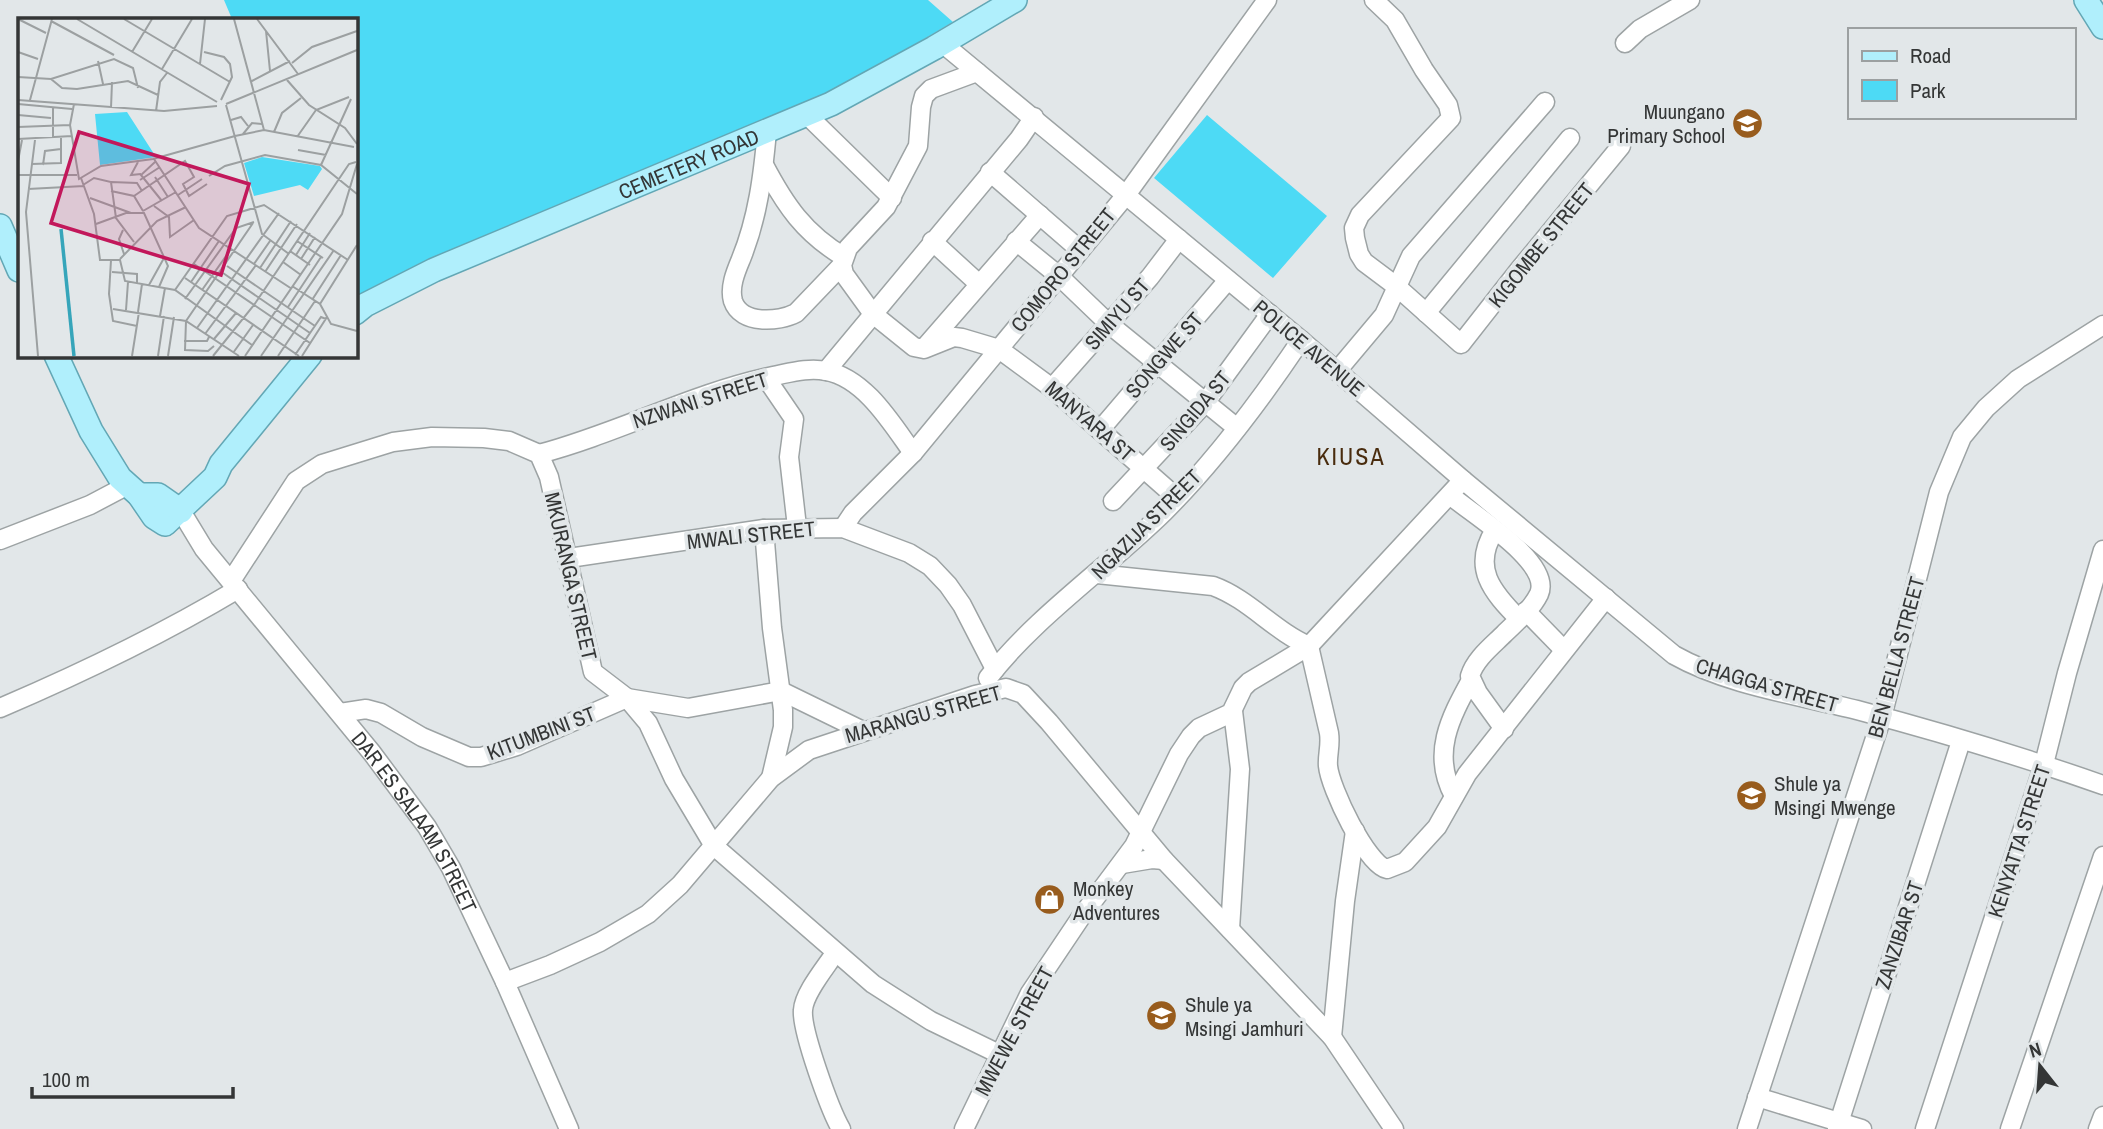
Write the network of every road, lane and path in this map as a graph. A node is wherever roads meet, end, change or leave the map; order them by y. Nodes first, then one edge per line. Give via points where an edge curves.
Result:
1 (1015, 0) edge
2 (1267, 0) edge
3 (1374, 0) edge
4 (1690, 0) edge
5 (2086, 0) edge
6 (2103, 27) edge
7 (942, 43) junction
8 (1625, 43) dead end
9 (977, 72) junction
10 (1545, 102) dead end
11 (806, 114) junction
12 (1034, 117) junction
13 (767, 131) junction
14 (1570, 138) dead end
15 (1621, 146) dead end
16 (764, 165) junction
17 (990, 172) junction
18 (1126, 195) junction
19 (892, 198) junction
20 (1040, 215) junction
21 (0, 226) edge
22 (1179, 239) junction
23 (932, 241) junction
24 (1016, 242) junction
25 (1080, 250) junction
26 (843, 261) junction
27 (18, 268) edge
28 (1059, 276) junction
29 (1228, 280) junction
30 (979, 284) junction
31 (1396, 286) junction
32 (357, 311) edge
33 (1426, 313) junction
34 (873, 314) junction
35 (1270, 314) junction
36 (1109, 324) junction
37 (2103, 325) edge
38 (1301, 340) junction
39 (923, 349) junction
40 (999, 349) junction
41 (58, 357) edge
42 (308, 357) edge
43 (1157, 364) junction
44 (826, 370) junction
45 (1337, 371) junction
46 (766, 378) junction
47 (1052, 387) junction
48 (1205, 403) junction
49 (1237, 428) junction
50 (1100, 430) junction
51 (913, 453) junction
52 (539, 454) junction
53 (1144, 469) junction
54 (1463, 480) junction
55 (132, 490) junction
56 (1450, 495) junction
57 (1177, 498) junction
58 (1112, 501) dead end
59 (167, 513) junction
60 (797, 527) junction
61 (844, 527) junction
62 (764, 529) junction
63 (1495, 530) junction
64 (0, 540) edge
65 (2103, 550) edge
66 (569, 558) junction
67 (1097, 574) junction
68 (234, 585) junction
69 (1606, 598) junction
70 (1523, 615) junction
71 (1309, 646) junction
72 (1564, 650) junction
73 (1674, 655) joint
74 (995, 669) junction
75 (1471, 680) junction
76 (781, 691) junction
77 (975, 695) junction
78 (627, 698) junction
79 (0, 708) edge
80 (1233, 711) junction
81 (340, 713) junction
82 (1882, 717) junction
83 (1503, 729) junction
84 (863, 731) junction
85 (1961, 741) junction
86 (2044, 764) junction
87 (771, 778) junction
88 (2103, 785) edge
89 (1454, 796) junction
90 (1355, 831) junction
91 (1140, 832) junction
92 (714, 846) junction
93 (2103, 856) edge
94 (1164, 860) junction
95 (1122, 864) junction
96 (1230, 929) junction
97 (835, 953) junction
98 (505, 982) junction
99 (1332, 1037) junction
100 (999, 1054) junction
101 (1757, 1097) junction
102 (2103, 1116) edge
103 (1839, 1126) edge
104 (1392, 1128) edge
105 (569, 1129) edge
106 (841, 1129) edge
107 (964, 1129) edge
108 (1747, 1129) edge
109 (1862, 1129) edge
110 (1925, 1129) edge
111 (2010, 1129) edge
112 (2098, 1129) edge

1 - 7 main road, CEMETERY ROAD
2 - 18 street, COMORO STREET
3 - 31 street via 1395,20 1451,113 1450,121 1360,215 1354,228 1364,262
4 - 8 street
5 - 6 main road
7 - 9 street, POLICE AVENUE
7 - 11 main road, CEMETERY ROAD
9 - 12 street, POLICE AVENUE
9 - 19 street via 924,96 920,139
10 - 31 street via 1411,256
11 - 13 main road, CEMETERY ROAD
11 - 19 street
12 - 17 street
12 - 18 street, POLICE AVENUE
13 - 16 street
13 - 32 main road, CEMETERY ROAD via 434,271
14 - 33 street
15 - 33 street, KIGOMBE STREET via 1461,344
16 - 26 street via 796,218
16 - 26 street via 751,235 732,286 736,307 768,320 787,318
17 - 20 street
17 - 23 street
18 - 22 street, POLICE AVENUE
18 - 25 street, COMORO STREET
19 - 26 street via 853,242
20 - 24 street
20 - 25 street
21 - 27 main road
22 - 29 street, POLICE AVENUE
22 - 36 street, SIMIYU ST
23 - 30 street
23 - 34 street
24 - 28 street
24 - 30 street
25 - 28 street, COMORO STREET
26 - 34 street via 848,282
28 - 36 street
28 - 40 street, COMORO STREET
29 - 35 street, POLICE AVENUE
29 - 43 street, SONGWE ST
30 - 39 street
31 - 33 street
31 - 45 street via 1384,315
34 - 39 street
34 - 44 street
35 - 38 street, POLICE AVENUE
35 - 48 street, SINGIDA ST
36 - 43 street
36 - 47 street, SIMIYU ST
37 - 82 street, BEN BELLA STREET via 2018,379 1962,437 1939,492
38 - 45 street, POLICE AVENUE
38 - 49 street, NGAZIJA STREET
39 - 40 street, MANYARA ST via 954,337
40 - 47 street, MANYARA ST
40 - 51 street, COMORO STREET
41 - 55 main road via 91,431
42 - 59 main road via 215,477
43 - 48 street
43 - 50 street, SONGWE ST
44 - 46 street, NZWANI STREET
44 - 51 street via 866,393
45 - 54 street, POLICE AVENUE
46 - 52 street, NZWANI STREET via 731,386
46 - 60 street via 794,419 789,457
47 - 50 street, MANYARA ST
48 - 49 street
48 - 53 street, SINGIDA ST
49 - 57 street, NGAZIJA STREET
50 - 53 street, MANYARA ST
51 - 61 street, COMORO STREET
52 - 66 street, MKURANGA STREET
52 - 68 street via 509,441 432,437 393,442 322,464 296,481
53 - 57 street, MANYARA ST
53 - 58 street, SINGIDA ST
54 - 56 street
54 - 69 street, POLICE AVENUE
55 - 59 main road via 158,495
55 - 64 street
56 - 63 street
56 - 71 street
57 - 67 street, NGAZIJA STREET
59 - 68 street, DAR ES SALAAM STREET
60 - 61 street, MWALI STREET
60 - 62 street, MWALI STREET
61 - 74 street, MWALI STREET via 930,566 962,605
62 - 66 street, MWALI STREET
62 - 76 street
63 - 70 street via 1485,546 1487,579 1498,598
63 - 70 street via 1538,571 1540,588
65 - 86 street, KENYATTA STREET
66 - 78 street, MKURANGA STREET via 593,672
67 - 71 street via 1213,586
67 - 74 street, NGAZIJA STREET
68 - 79 street via 179,624
68 - 81 street, DAR ES SALAAM STREET
69 - 72 street
69 - 73 street, POLICE AVENUE
70 - 72 street
70 - 75 street via 1478,662
71 - 80 street via 1249,682
71 - 90 street via 1331,741 1330,774
72 - 83 street
73 - 82 street, CHAGGA STREET via 1708,671
74 - 77 street, NGAZIJA STREET
75 - 83 street
75 - 89 street via 1442,755 1444,775
76 - 78 street via 688,708
76 - 84 street
76 - 87 street via 783,727
77 - 84 street, MARANGU STREET
77 - 91 street, MARANGU STREET via 1006,688 1023,694
78 - 81 street, KITUMBINI ST via 555,731 481,757 469,757 422,737 381,713 366,709
78 - 92 street, MKURANGA STREET via 648,723 674,779
80 - 91 street, MWEWE STREET via 1191,736
80 - 96 street via 1240,769
81 - 98 street, DAR ES SALAAM STREET via 427,827
82 - 85 street, CHAGGA STREET
82 - 101 street, BEN BELLA STREET
83 - 89 street
84 - 87 street, MARANGU STREET via 809,750
85 - 86 street, CHAGGA STREET
85 - 103 street, ZANZIBAR ST
86 - 88 street, CHAGGA STREET
86 - 110 street, KENYATTA STREET
87 - 92 street, MARANGU STREET
89 - 90 street via 1437,827 1397,867 1380,868
90 - 99 street
91 - 94 street, MARANGU STREET
91 - 95 street, MWEWE STREET
92 - 97 street, MKURANGA STREET
92 - 98 street, MARANGU STREET via 648,915 551,965
93 - 111 street
94 - 95 street
94 - 96 street, MARANGU STREET
95 - 100 street, MWEWE STREET via 1030,993
96 - 99 street, MARANGU STREET
97 - 100 street, MKURANGA STREET via 899,1002
97 - 106 street via 802,1011 818,1072
98 - 105 street, DAR ES SALAAM STREET
99 - 104 street, MARANGU STREET
100 - 107 street, MWEWE STREET
101 - 103 street
101 - 108 street, BEN BELLA STREET
102 - 112 street
103 - 109 street

